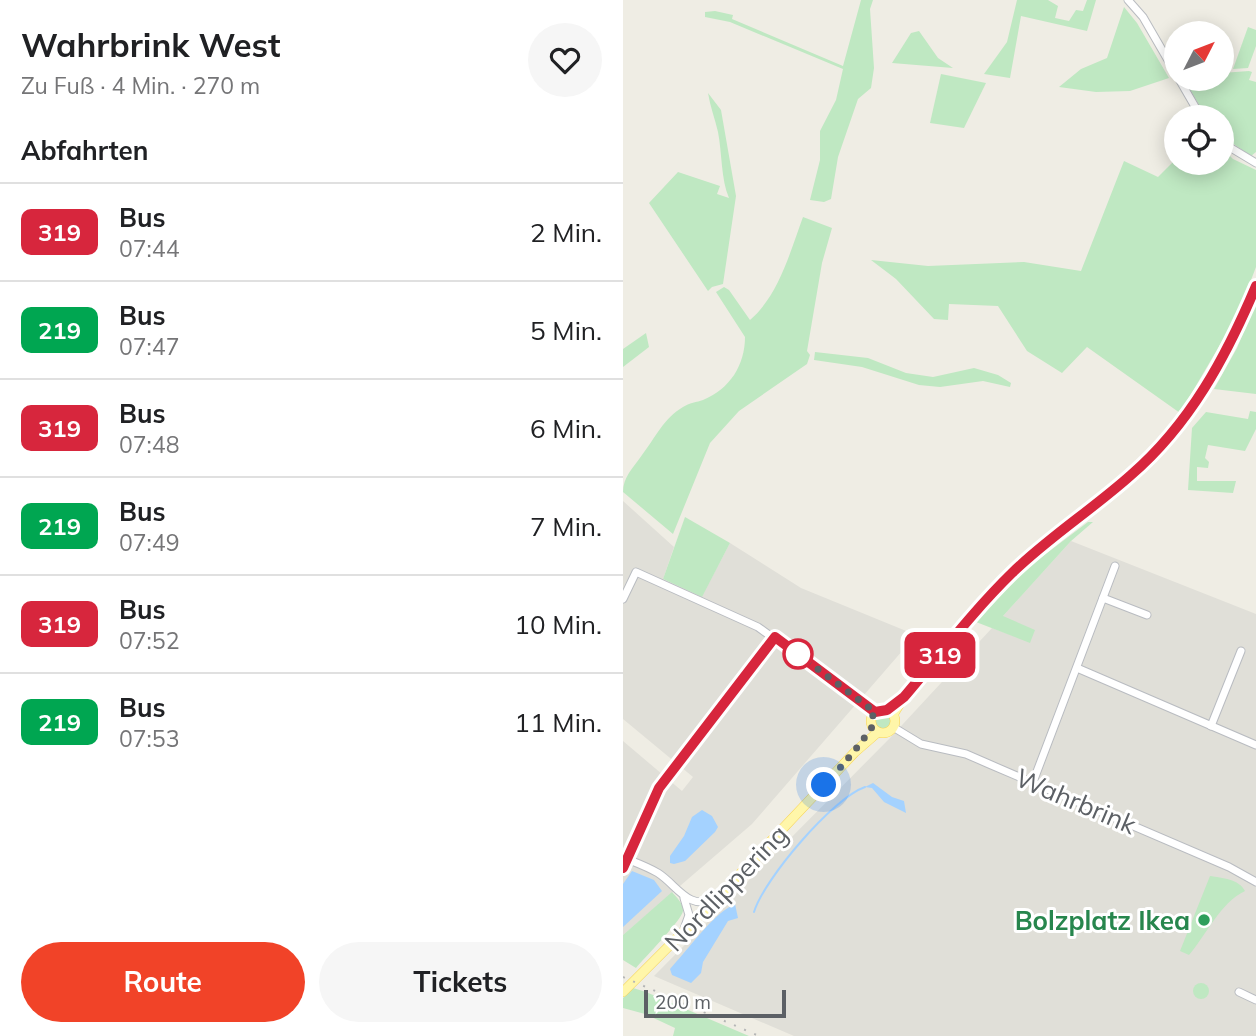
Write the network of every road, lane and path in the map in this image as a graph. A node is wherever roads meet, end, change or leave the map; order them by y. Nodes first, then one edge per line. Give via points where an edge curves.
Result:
1 (1128, 0) edge
2 (1164, 53) edge
3 (1234, 150) edge
4 (1256, 163) edge
5 (1256, 286) edge
6 (1115, 566) dead end
7 (623, 598) edge
8 (1103, 598) junction
9 (1147, 615) dead end
10 (775, 637) junction
11 (1241, 650) dead end
12 (1077, 668) junction
13 (875, 712) junction
14 (890, 712) junction
15 (1211, 726) junction
16 (893, 727) junction
17 (875, 729) junction
18 (1256, 745) edge
19 (1033, 782) junction
20 (1256, 881) edge
21 (684, 897) junction
22 (718, 898) junction
23 (680, 936) junction
24 (623, 992) edge
25 (1239, 992) dead end
26 (1256, 1000) edge

1 - 2 street
3 - 4 street
5 - 14 main road via 1217,369 1167,440 1010,575
6 - 8 street
7 - 10 street via 636,572
8 - 9 street
8 - 12 street
10 - 13 street
10 - 21 street via 659,788 627,859 658,873
11 - 15 street
12 - 15 street
12 - 19 street
13 - 14 main road
13 - 17 main road via 871,719
14 - 16 main road
15 - 18 street
16 - 17 main road via 887,732
16 - 19 street, Wahrbrink via 921,744 966,754
17 - 22 main road, Nordlippering
19 - 20 street, Wahrbrink
21 - 22 street via 702,903
21 - 23 street via 689,915
22 - 23 main road, Nordlippering
23 - 24 main road, Nordlippering
25 - 26 street

